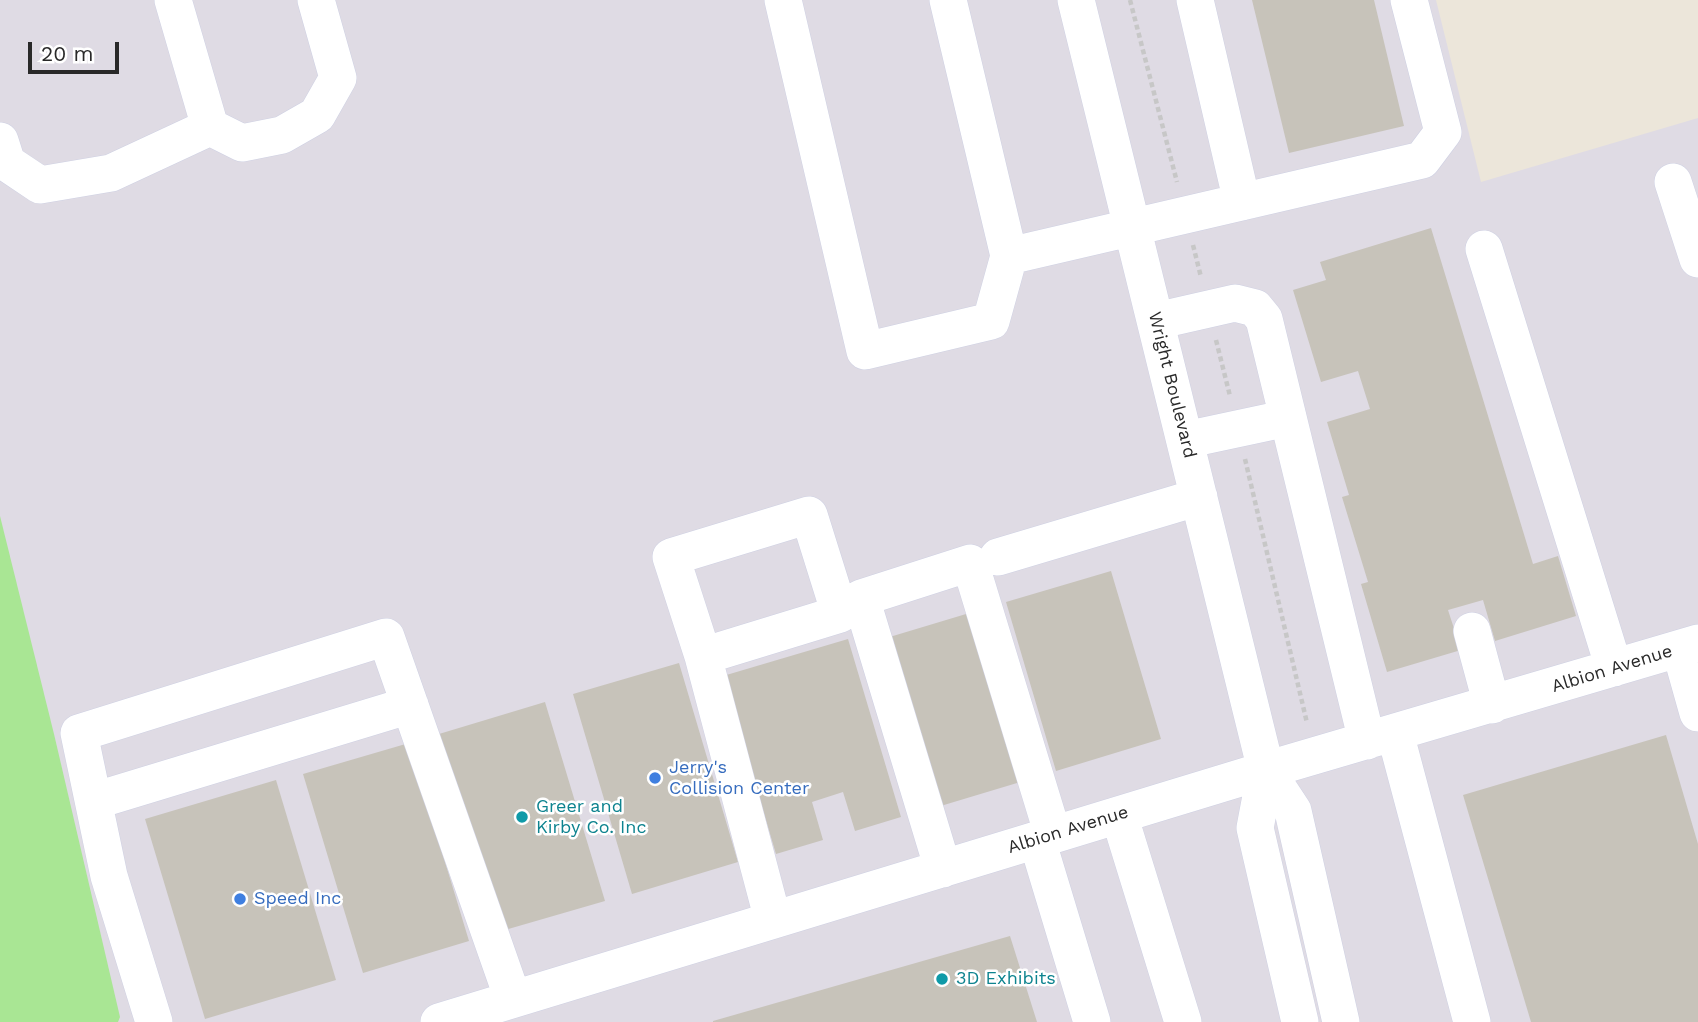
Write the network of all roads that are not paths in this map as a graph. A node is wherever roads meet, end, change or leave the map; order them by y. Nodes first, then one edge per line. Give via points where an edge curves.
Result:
1 (173, 0) edge
2 (316, 0) edge
3 (783, 0) edge
4 (948, 0) edge
5 (1076, 0) edge
6 (1195, 0) edge
7 (1409, 0) edge
8 (210, 127) junction
9 (0, 141) edge
10 (1673, 182) dead end
11 (1242, 202) junction
12 (1133, 228) junction
13 (1484, 249) dead end
14 (1009, 256) junction
15 (1698, 259) edge
16 (1156, 321) junction
17 (1288, 418) junction
18 (1185, 440) junction
19 (1199, 497) junction
20 (998, 557) dead end
21 (1472, 631) dead end
22 (1689, 646) edge
23 (703, 656) junction
24 (1614, 668) junction
25 (410, 705) junction
26 (1492, 705) junction
27 (1698, 713) edge
28 (1381, 737) junction
29 (1266, 770) junction
30 (94, 801) junction
31 (1119, 815) junction
32 (1045, 837) junction
33 (943, 869) junction
34 (773, 920) junction
35 (513, 999) junction
36 (154, 1022) edge
37 (439, 1022) edge
38 (1093, 1022) edge
39 (1183, 1022) edge
40 (1300, 1022) edge
41 (1341, 1022) edge
42 (1472, 1022) edge

1 - 8 street
2 - 8 street via 338,78 317,115 282,135 242,143
3 - 14 street via 865,351 991,321
4 - 14 street
5 - 12 street, Wright Boulevard
6 - 11 street
7 - 11 street via 1443,132 1422,160
8 - 9 street via 111,173 40,185 7,163
10 - 15 street
11 - 12 street
12 - 14 street
12 - 16 street, Wright Boulevard
13 - 24 street
16 - 17 street via 1235,303 1255,308 1264,320
16 - 18 street, Wright Boulevard
17 - 18 street
17 - 28 street
18 - 19 street, Wright Boulevard
19 - 20 street
19 - 29 street, Wright Boulevard
21 - 26 street
22 - 24 street, Albion Avenue
22 - 27 street
23 - 23 street via 840,614 809,515 671,557
23 - 34 street
24 - 26 street, Albion Avenue
25 - 30 street
25 - 30 street via 386,637 79,733
25 - 35 street
26 - 28 street, Albion Avenue
28 - 29 street, Albion Avenue
28 - 42 street
29 - 31 street, Albion Avenue
29 - 40 street, Wright Boulevard via 1255,828
29 - 41 street, Wright Boulevard via 1293,811
30 - 36 street via 109,876
31 - 32 street, Albion Avenue
31 - 39 street
32 - 33 street, Albion Avenue
32 - 33 street via 970,563 861,598
32 - 38 street
33 - 34 street, Albion Avenue
34 - 35 street, Albion Avenue
35 - 37 street, Albion Avenue

